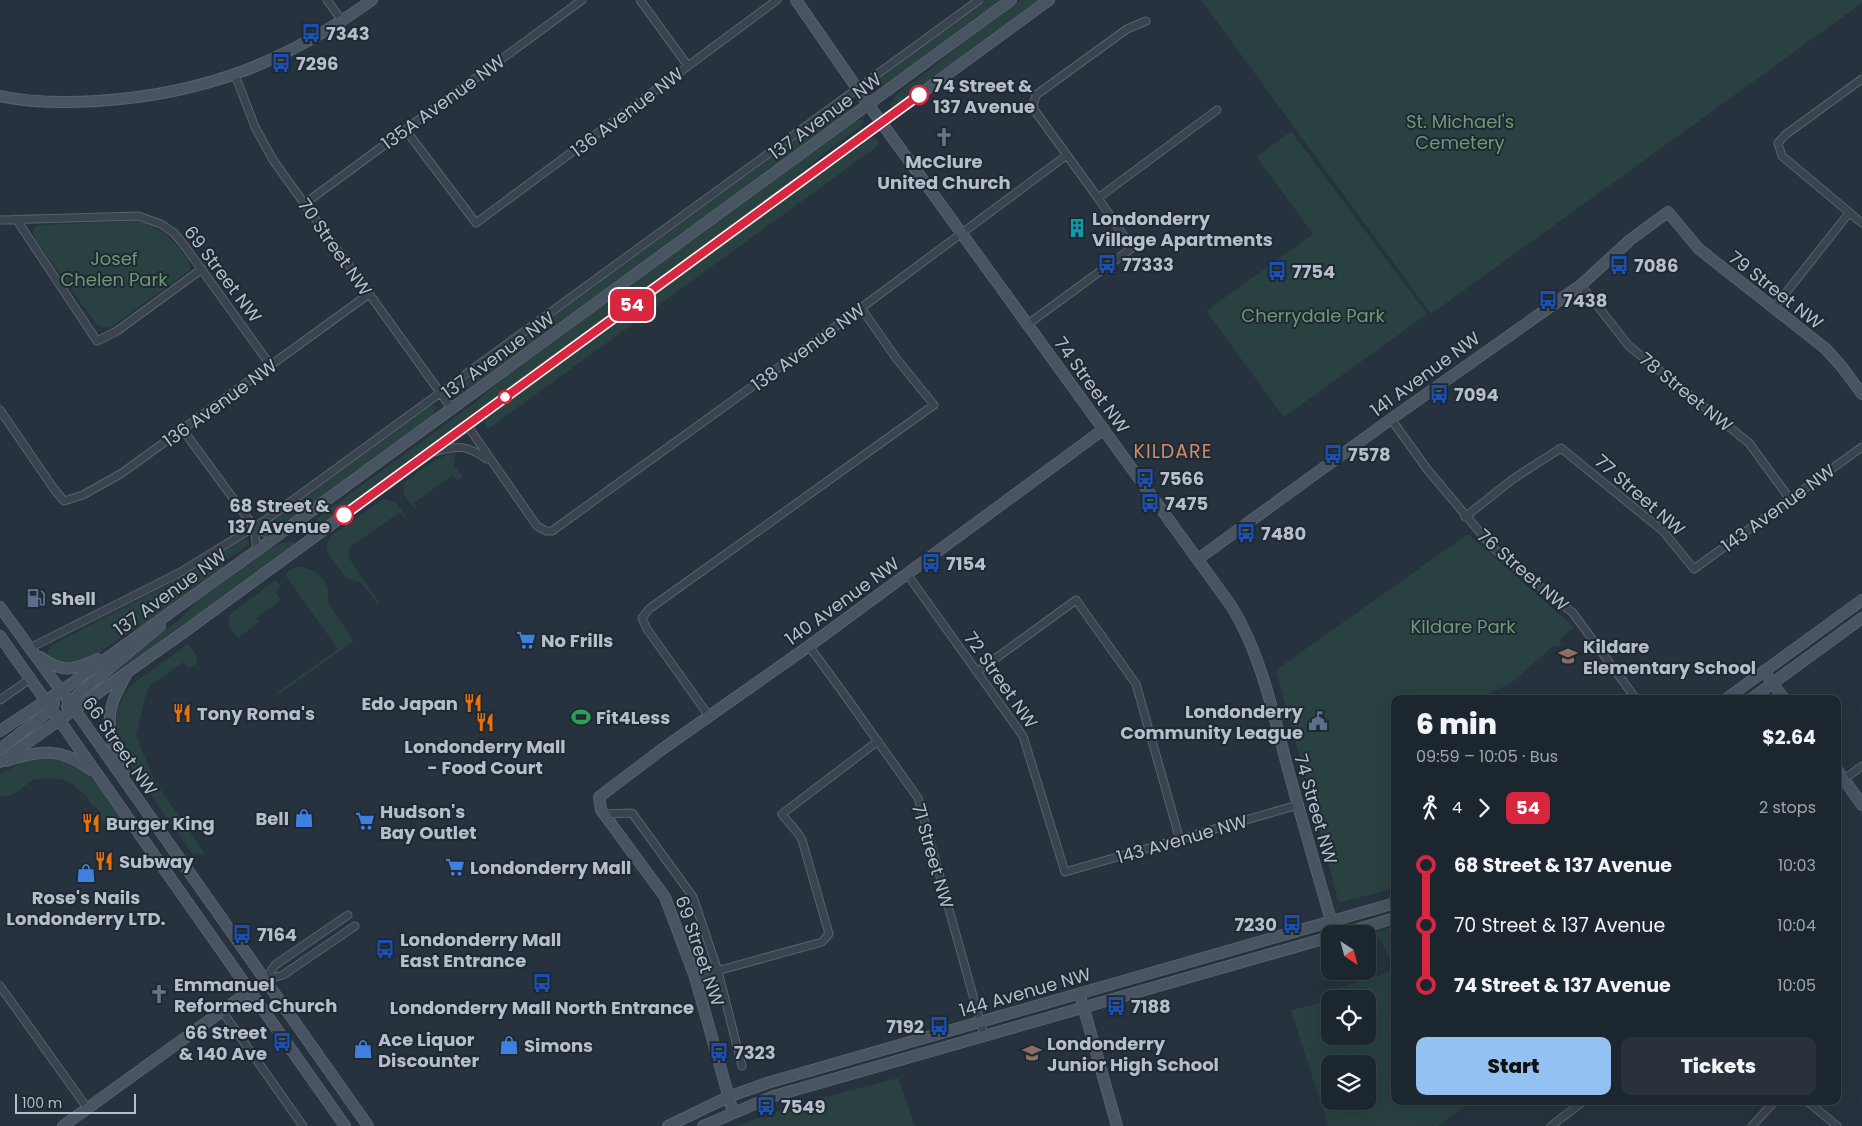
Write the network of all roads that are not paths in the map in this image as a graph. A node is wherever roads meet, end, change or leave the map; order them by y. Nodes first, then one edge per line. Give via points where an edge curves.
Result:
1 (327, 0) edge
2 (372, 0) edge
3 (582, 0) edge
4 (640, 0) edge
5 (777, 0) edge
6 (796, 0) edge
7 (979, 0) edge
8 (1011, 0) edge
9 (1050, 0) edge
10 (1146, 21) dead end
11 (342, 22) junction
12 (688, 66) junction
13 (235, 75) junction
14 (1862, 79) edge
15 (858, 88) junction
16 (0, 96) edge
17 (868, 104) junction
18 (1217, 110) dead end
19 (882, 122) junction
20 (405, 130) junction
21 (1067, 155) junction
22 (1098, 198) junction
23 (304, 204) junction
24 (1668, 212) joint
25 (1849, 213) junction
26 (16, 219) junction
27 (0, 220) edge
28 (1862, 223) edge
29 (962, 233) junction
30 (202, 270) junction
31 (1580, 285) junction
32 (369, 294) junction
33 (861, 308) junction
34 (1773, 309) junction
35 (1028, 324) junction
36 (271, 366) junction
37 (440, 392) junction
38 (1862, 394) edge
39 (452, 408) junction
40 (0, 410) edge
41 (1390, 419) junction
42 (467, 425) junction
43 (1104, 429) junction
44 (183, 430) junction
45 (1862, 447) edge
46 (427, 454) junction
47 (491, 461) junction
48 (1790, 499) junction
49 (1465, 516) junction
50 (254, 527) junction
51 (274, 537) junction
52 (257, 550) junction
53 (1198, 559) junction
54 (1694, 569) joint
55 (907, 574) junction
56 (187, 600) junction
57 (1862, 600) edge
58 (0, 608) edge
59 (1862, 618) edge
60 (0, 636) edge
61 (809, 646) junction
62 (32, 650) junction
63 (112, 654) junction
64 (1764, 671) junction
65 (128, 672) junction
66 (977, 672) junction
67 (30, 679) junction
68 (1773, 683) junction
69 (61, 691) junction
70 (1633, 695) edge
71 (1731, 695) edge
72 (1756, 695) edge
73 (1781, 695) edge
74 (0, 700) edge
75 (48, 705) junction
76 (72, 706) junction
77 (709, 716) junction
78 (60, 721) junction
79 (2, 727) edge
80 (878, 741) junction
81 (0, 749) edge
82 (0, 763) edge
83 (1862, 766) edge
84 (1841, 776) edge
85 (100, 777) junction
86 (1841, 777) edge
87 (130, 788) junction
88 (598, 797) joint
89 (1298, 805) junction
90 (1862, 805) edge
91 (604, 814) junction
92 (1180, 840) junction
93 (1065, 872) joint
94 (1391, 904) edge
95 (348, 915) dead end
96 (1391, 919) edge
97 (1332, 922) junction
98 (1333, 925) edge
99 (1371, 925) edge
100 (355, 926) dead end
101 (1321, 940) edge
102 (718, 971) junction
103 (695, 978) junction
104 (265, 980) junction
105 (0, 986) edge
106 (251, 990) junction
107 (1079, 993) junction
108 (1083, 1007) junction
109 (222, 1011) junction
110 (980, 1022) junction
111 (984, 1035) junction
112 (742, 1066) dead end
113 (728, 1097) junction
114 (1579, 1105) edge
115 (1771, 1105) edge
116 (1812, 1105) edge
117 (88, 1108) junction
118 (733, 1112) junction
119 (64, 1126) edge
120 (303, 1126) edge
121 (345, 1126) edge
122 (368, 1126) edge
123 (668, 1126) edge
124 (703, 1126) edge
125 (1117, 1126) edge
126 (1550, 1126) edge
127 (1752, 1126) edge
128 (1837, 1126) edge

1 - 11 street
2 - 11 street
3 - 20 street, 135A Avenue NW
4 - 12 street
5 - 12 street, 136 Avenue NW
6 - 15 street, 74 Street NW
7 - 15 street, 137 Avenue NW
8 - 17 street, 137 Avenue NW
9 - 19 street
10 - 21 street via 1127,29 1036,95 1033,106
11 - 13 street via 284,55
12 - 20 street, 136 Avenue NW via 476,223
13 - 16 street via 189,88 118,100 53,103
13 - 23 street, 70 Street NW via 263,144
14 - 25 street via 1778,142 1782,156
15 - 17 street, 74 Street NW
15 - 37 street, 137 Avenue NW
17 - 19 street, 74 Street NW
17 - 39 street, 137 Avenue NW
18 - 22 street
19 - 29 street, 74 Street NW
19 - 42 street
20 - 23 street, 135A Avenue NW
21 - 22 street
21 - 29 street, 138 Avenue NW
22 - 35 street via 1132,248
23 - 32 street, 70 Street NW
24 - 31 street, 141 Avenue NW via 1630,240
24 - 34 street, 79 Street NW via 1699,249
25 - 28 street
25 - 34 street
26 - 27 street
26 - 30 street, 69 Street NW via 138,216 153,220 174,233
26 - 30 street via 97,341 118,331
29 - 33 street, 138 Avenue NW
29 - 35 street, 74 Street NW
30 - 36 street, 69 Street NW
31 - 41 street, 141 Avenue NW
31 - 48 street, 78 Street NW via 1629,346 1749,443
32 - 36 street, 136 Avenue NW
32 - 37 street, 70 Street NW
33 - 47 street, 138 Avenue NW via 552,531 537,526
33 - 77 street via 934,404 649,609 642,618
34 - 38 street, 79 Street NW via 1826,349
35 - 43 street, 74 Street NW
36 - 44 street, 136 Avenue NW
37 - 39 street, 70 Street NW
37 - 50 street, 137 Avenue NW
39 - 51 street, 137 Avenue NW
40 - 44 street, 136 Avenue NW via 64,501 83,495 122,473
41 - 49 street, 76 Street NW
41 - 53 street, 141 Avenue NW
42 - 46 street
42 - 47 street
43 - 53 street, 74 Street NW
43 - 55 street, 140 Avenue NW
44 - 50 street
45 - 48 street, 143 Avenue NW
46 - 47 street via 459,446 475,450
46 - 65 street
48 - 54 street, 143 Avenue NW
49 - 54 street, 77 Street NW via 1561,448 1663,531
49 - 70 street, 76 Street NW via 1492,548 1573,614
50 - 51 street
50 - 52 street
50 - 62 street, 137 Avenue NW via 179,573
51 - 52 street, 137 Avenue NW
52 - 56 street, 137 Avenue NW
53 - 89 street, 74 Street NW via 1232,607 1254,649
55 - 61 street, 140 Avenue NW
55 - 66 street, 72 Street NW
56 - 63 street, 137 Avenue NW
56 - 76 street
57 - 64 street
58 - 62 street, 66 Street NW
59 - 68 street
60 - 67 street, 66 Street NW
61 - 77 street, 140 Avenue NW
61 - 80 street, 71 Street NW
62 - 63 street via 51,665 65,669
62 - 69 street, 66 Street NW
63 - 69 street, 137 Avenue NW
64 - 68 street
64 - 71 street
65 - 76 street
65 - 87 street via 112,703 109,718 115,752
66 - 92 street via 1076,600 1136,684
66 - 93 street, 72 Street NW via 1023,736
67 - 74 street
67 - 75 street, 66 Street NW
68 - 72 street
68 - 73 street
69 - 75 street, 137 Avenue NW
69 - 76 street, 66 Street NW
75 - 78 street, 66 Street NW
75 - 79 street, 137 Avenue NW
75 - 81 street
76 - 78 street
76 - 87 street, 66 Street NW
77 - 88 street, 140 Avenue NW
78 - 82 street
78 - 85 street, 66 Street NW
80 - 102 street via 782,814 802,840 829,934 822,942
80 - 110 street, 71 Street NW via 918,798
82 - 85 street via 46,752 72,757
83 - 84 street
85 - 106 street, 66 Street NW
86 - 90 street
87 - 104 street, 66 Street NW
88 - 91 street, 69 Street NW
89 - 92 street, 143 Avenue NW
89 - 97 street, 74 Street NW
91 - 102 street, 69 Street NW via 632,813 682,881 693,897
91 - 103 street, 69 Street NW via 665,897
92 - 93 street, 143 Avenue NW
94 - 97 street, 144 Avenue NW
95 - 104 street via 275,965
96 - 99 street
97 - 98 street, 74 Street NW
97 - 107 street, 144 Avenue NW
100 - 104 street via 283,975
101 - 108 street, 144 Avenue NW
102 - 103 street
102 - 112 street, 69 Street NW
103 - 113 street, 69 Street NW
104 - 106 street
104 - 122 street, 66 Street NW
105 - 117 street
106 - 109 street
106 - 121 street, 66 Street NW
107 - 108 street
107 - 110 street, 144 Avenue NW
108 - 111 street, 144 Avenue NW
108 - 125 street
109 - 117 street
109 - 120 street
110 - 111 street, 71 Street NW
110 - 113 street, 144 Avenue NW
111 - 118 street, 144 Avenue NW via 774,1096
113 - 118 street, 69 Street NW
113 - 123 street, 144 Avenue NW
114 - 126 street
115 - 127 street
116 - 128 street
117 - 119 street
118 - 124 street, 144 Avenue NW

